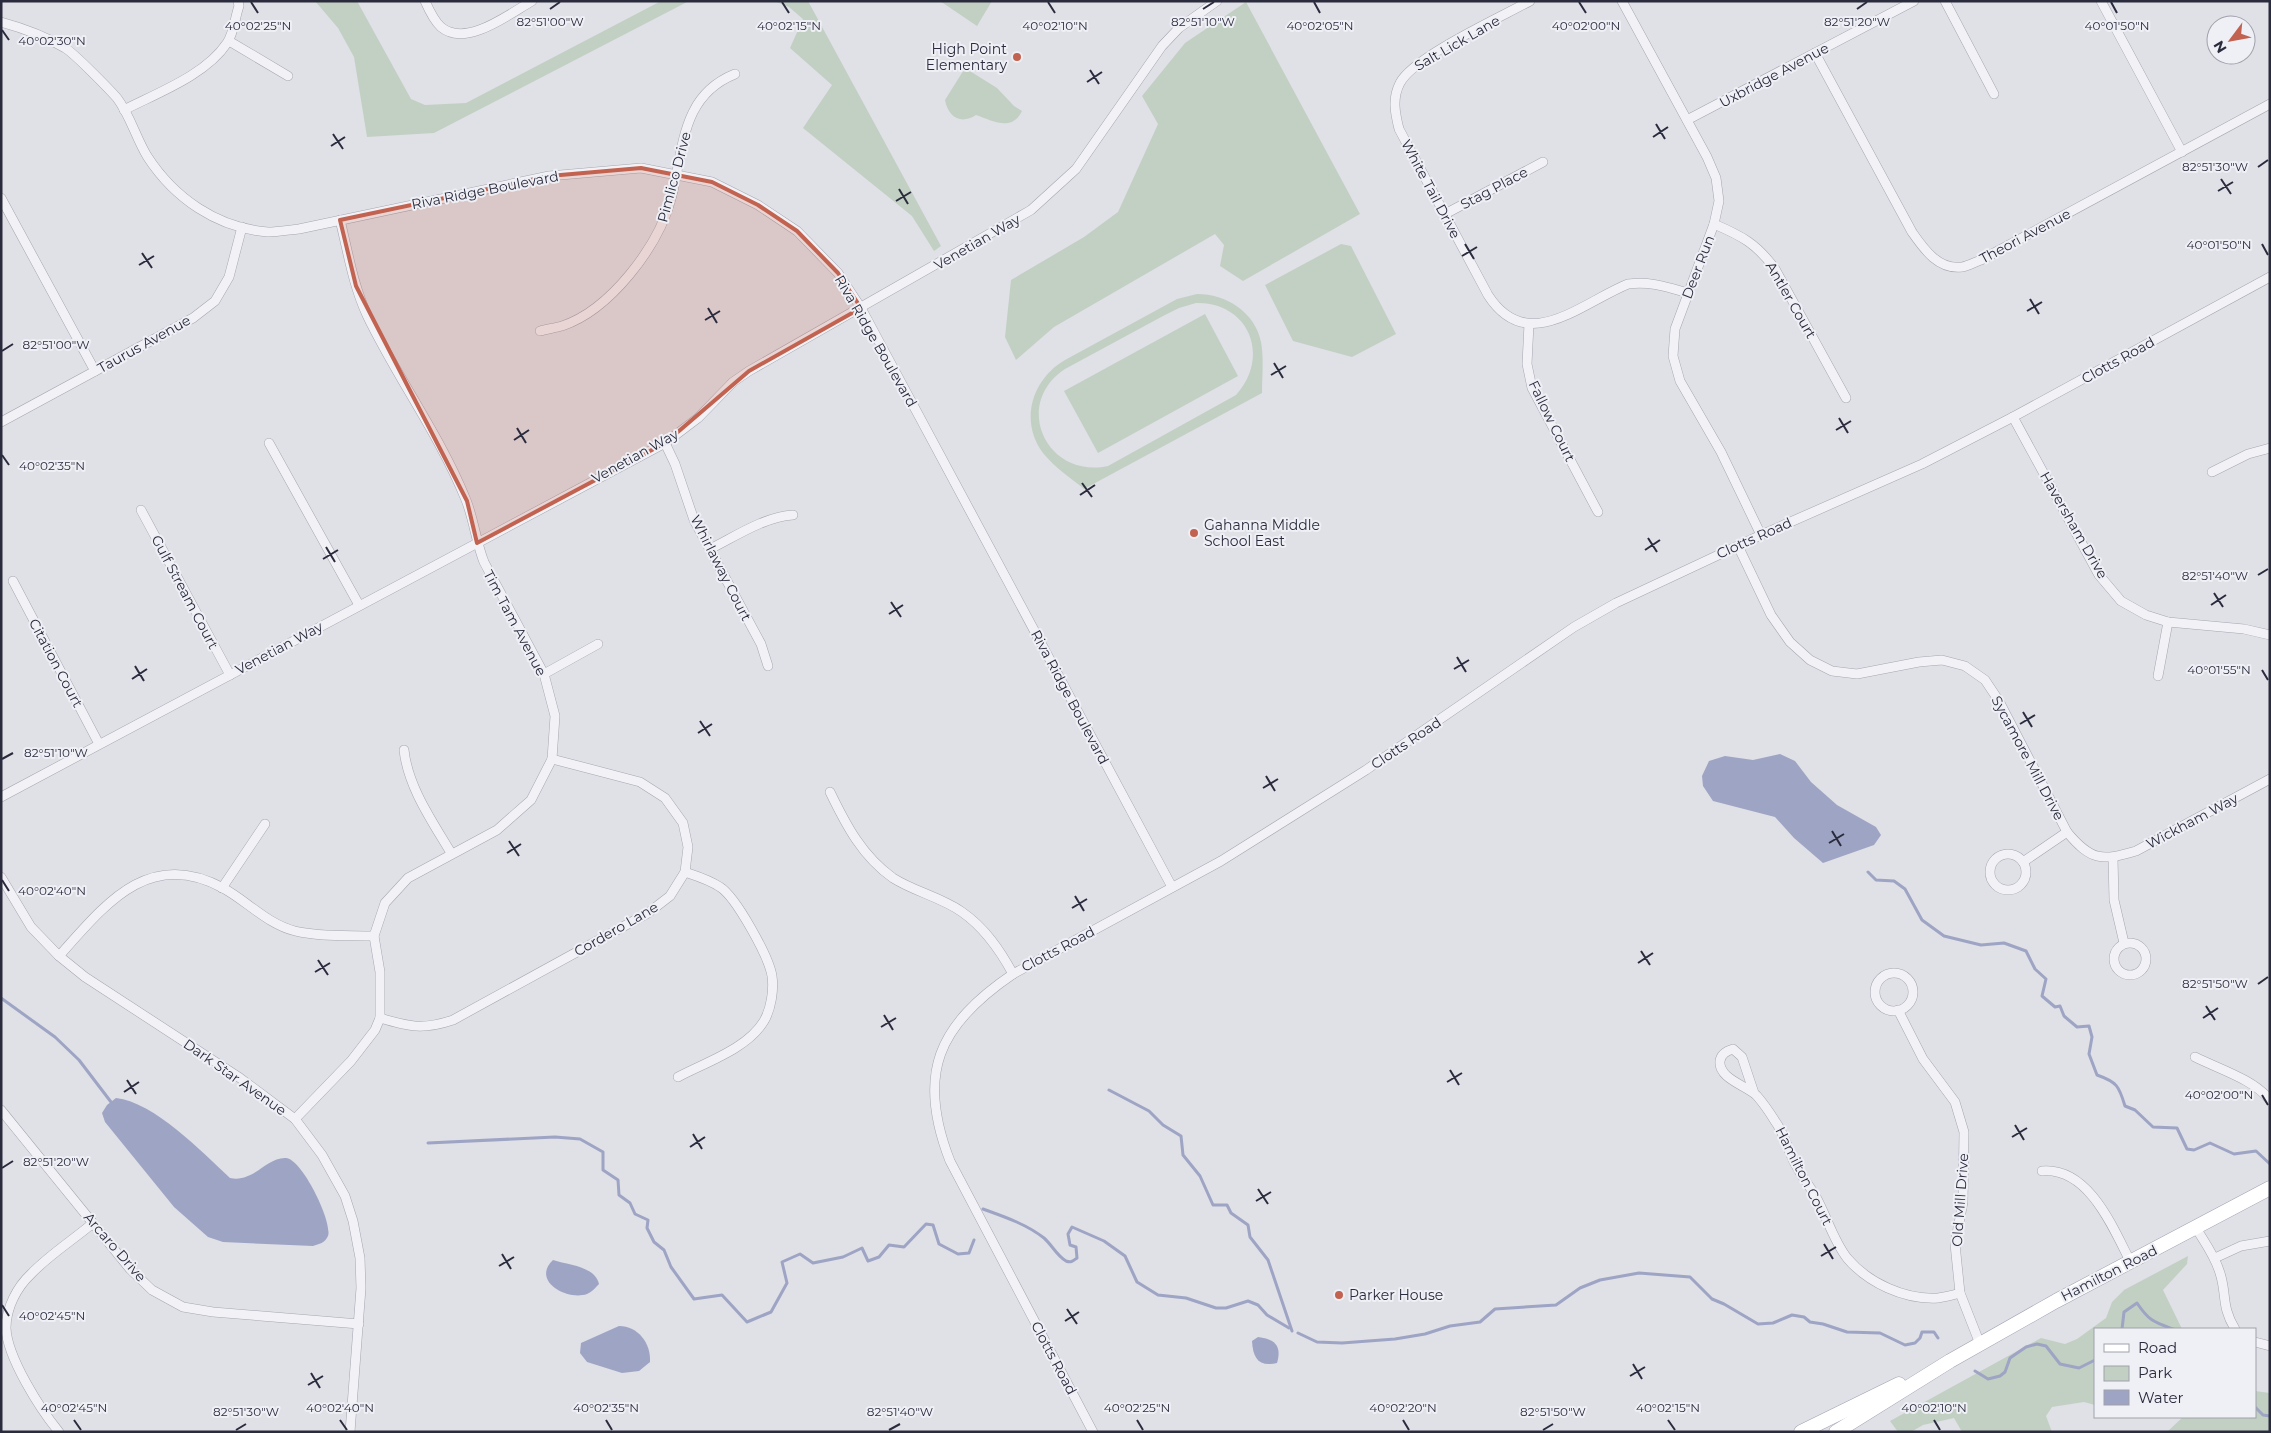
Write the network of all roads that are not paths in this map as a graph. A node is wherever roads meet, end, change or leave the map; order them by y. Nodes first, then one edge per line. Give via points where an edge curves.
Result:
1 (238, 1) edge
2 (424, 1) edge
3 (532, 1) edge
4 (1217, 1) edge
5 (1530, 1) edge
6 (1622, 1) edge
7 (1914, 1) edge
8 (1945, 1) edge
9 (2101, 1) edge
10 (1, 22) edge
11 (229, 41) junction
12 (1815, 53) junction
13 (735, 74) dead end
14 (288, 76) dead end
15 (1994, 94) dead end
16 (1395, 95) joint
17 (2270, 104) edge
18 (124, 110) junction
19 (1687, 120) junction
20 (2182, 152) junction
21 (1543, 162) dead end
22 (677, 174) junction
23 (1, 198) edge
24 (1445, 214) junction
25 (340, 220) junction
26 (1714, 224) junction
27 (242, 227) junction
28 (2270, 277) edge
29 (1688, 293) junction
30 (861, 308) junction
31 (1529, 324) junction
32 (540, 331) dead end
33 (95, 371) junction
34 (1846, 398) dead end
35 (2013, 417) junction
36 (1, 422) edge
37 (270, 443) dead end
38 (665, 443) junction
39 (2270, 448) edge
40 (2212, 472) dead end
41 (141, 510) dead end
42 (1598, 512) dead end
43 (793, 515) dead end
44 (1761, 535) junction
45 (477, 543) junction
46 (1738, 546) junction
47 (710, 549) junction
48 (13, 581) dead end
49 (359, 604) junction
50 (2168, 622) junction
51 (2270, 635) edge
52 (598, 644) dead end
53 (768, 666) dead end
54 (544, 674) junction
55 (230, 675) junction
56 (2158, 676) dead end
57 (99, 744) junction
58 (404, 750) dead end
59 (552, 759) junction
60 (2270, 779) edge
61 (830, 792) dead end
62 (1, 797) edge
63 (265, 824) dead end
64 (2067, 832) junction
65 (451, 853) junction
66 (2113, 858) junction
67 (2023, 862) junction
68 (685, 872) junction
69 (1, 876) edge
70 (1172, 887) junction
71 (222, 888) junction
72 (374, 936) junction
73 (2124, 943) dead end
74 (59, 956) junction
75 (1013, 974) junction
76 (1898, 1010) junction
77 (380, 1018) junction
78 (2195, 1057) dead end
79 (678, 1076) dead end
80 (1754, 1093) junction
81 (2270, 1100) edge
82 (2, 1112) edge
83 (295, 1119) junction
84 (2042, 1171) dead end
85 (2270, 1188) edge
86 (93, 1223) junction
87 (2196, 1228) junction
88 (2270, 1241) edge
89 (2214, 1258) junction
90 (2131, 1263) junction
91 (1960, 1293) junction
92 (358, 1324) junction
93 (2234, 1328) edge
94 (2256, 1342) edge
95 (1980, 1344) junction
96 (2270, 1346) edge
97 (1950, 1361) junction
98 (59, 1432) edge
99 (350, 1432) edge
100 (1093, 1432) edge
101 (1801, 1432) edge
102 (1836, 1432) edge

1 - 11 street
2 - 3 street via 441,27 452,34 467,35
4 - 30 street, Venetian Way via 1179,28 1162,46 1098,140 1055,190 1004,227
5 - 16 street, Salt Lick Lane via 1417,63 1400,82
6 - 19 street, Deer Run
7 - 12 street, Uxbridge Avenue
8 - 15 street
9 - 20 street
10 - 18 street, Riva Ridge Boulevard via 66,48
11 - 14 street
11 - 18 street via 214,60
12 - 19 street, Uxbridge Avenue
12 - 20 street, Theori Avenue via 1912,232 1925,251 1941,264 1961,267 1981,260
13 - 22 street, Pimlico Drive via 723,78 704,93 693,110
16 - 24 street, White Tail Drive via 1398,129
17 - 20 street, Theori Avenue
18 - 27 street, Riva Ridge Boulevard via 147,155 167,183 205,212
19 - 26 street, Deer Run via 1716,178 1719,201
21 - 24 street, Stag Place
22 - 25 street, Riva Ridge Boulevard via 641,168 549,176
22 - 30 street, Riva Ridge Boulevard via 712,182 751,201 797,231 838,273
22 - 32 street, Pimlico Drive via 659,233 616,290 587,313 563,326
23 - 33 street
24 - 31 street, White Tail Drive via 1493,303 1508,316
25 - 27 street, Riva Ridge Boulevard via 270,232
25 - 45 street, Tim Tam Avenue via 356,286 368,316 448,463 466,501
26 - 29 street, Deer Run
26 - 34 street, Antler Court via 1752,242 1764,253
27 - 33 street, Taurus Avenue via 229,277 215,301 193,318
28 - 35 street, Clotts Road
29 - 31 street, White Tail Drive via 1656,283 1628,284 1550,323
29 - 44 street, Deer Run via 1675,329 1673,356 1680,381 1721,452
30 - 38 street, Venetian Way via 733,382 698,418
30 - 70 street, Riva Ridge Boulevard
31 - 42 street, Fallow Court via 1527,364 1532,388
33 - 36 street, Taurus Avenue
35 - 44 street, Clotts Road via 1922,464
35 - 50 street, Haversham Drive via 2099,575 2121,601 2146,615
37 - 49 street
38 - 45 street, Venetian Way
38 - 47 street, Whirlaway Court via 676,464 694,520
39 - 40 street via 2248,454
41 - 55 street, Gulf Stream Court
43 - 47 street via 768,520
44 - 46 street, Clotts Road
45 - 49 street, Venetian Way
45 - 54 street, Tim Tam Avenue
46 - 64 street, Sycamore Mill Drive via 1771,614 1790,642 1810,660 1832,671 1857,674 1942,660 1965,666 1985,680
46 - 70 street, Clotts Road via 1616,603 1574,627 1366,770 1221,861
47 - 53 street, Whirlaway Court via 761,644
48 - 57 street, Citation Court
49 - 55 street, Venetian Way
50 - 51 street, Haversham Drive via 2244,629
50 - 56 street
52 - 54 street
54 - 59 street, Tim Tam Avenue via 555,716
55 - 57 street, Venetian Way
57 - 62 street, Venetian Way
58 - 65 street via 406,768 414,787
59 - 65 street, Tim Tam Avenue via 531,800 496,830
59 - 68 street, Cordero Lane via 640,782 665,798 683,823 688,847
60 - 66 street, Wickham Way via 2136,851
61 - 75 street via 856,840 871,859 914,890 961,911 983,929
63 - 71 street
64 - 66 street, Sycamore Mill Drive via 2084,850 2103,858
64 - 67 street
65 - 72 street, Tim Tam Avenue via 402,884 386,903
66 - 73 street via 2114,900
67 - 67 street via 2016,856 2000,856 1990,870 1996,886 2013,890 2020,886 2025,878
68 - 77 street, Cordero Lane via 670,896 648,913 452,1020 433,1027 410,1026
68 - 79 street via 722,888 738,906 766,958 772,985 769,1009 763,1022 750,1036 732,1049
69 - 74 street, Dark Star Avenue via 31,927
70 - 75 street, Clotts Road
71 - 72 street via 272,921 294,931
71 - 74 street via 188,874 158,876 132,885 103,907
72 - 77 street, Tim Tam Avenue via 380,972
74 - 83 street, Dark Star Avenue via 85,977 240,1078
75 - 100 street, Clotts Road via 986,992 964,1013 949,1034 938,1060 934,1082 939,1133 950,1161
76 - 76 street via 1886,1008 1877,999 1877,985 1889,974 1901,974 1912,987 1908,1004
76 - 91 street, Old Mill Drive via 1923,1059 1955,1102 1964,1132 1963,1202 1955,1244
77 - 83 street, Tim Tam Avenue via 375,1030 351,1061
78 - 81 street via 2245,1081
80 - 80 street, Hamilton Court via 1727,1076 1722,1069 1722,1055 1727,1051 1733,1049 1742,1057
80 - 91 street, Hamilton Court via 1784,1134 1800,1174 1816,1197 1847,1258 1866,1276 1890,1289 1938,1298
82 - 86 street, Arcaro Drive
83 - 92 street, Dark Star Avenue via 333,1174 353,1221 360,1258
84 - 90 street via 2067,1174 2087,1190
85 - 87 main road, Hamilton Road
86 - 92 street, Arcaro Drive via 130,1269 152,1290 183,1307
86 - 98 street via 30,1274 12,1298 6,1328 14,1357 43,1412
87 - 89 street
87 - 90 main road, Hamilton Road
88 - 89 street via 2241,1246
89 - 93 street via 2221,1275 2225,1310
90 - 95 main road, Hamilton Road
91 - 95 street, Old Mill Drive
92 - 99 street, Dark Star Avenue
94 - 96 street
95 - 97 main road, Hamilton Road
97 - 101 main road, Hamilton Road
97 - 102 main road, Hamilton Road

